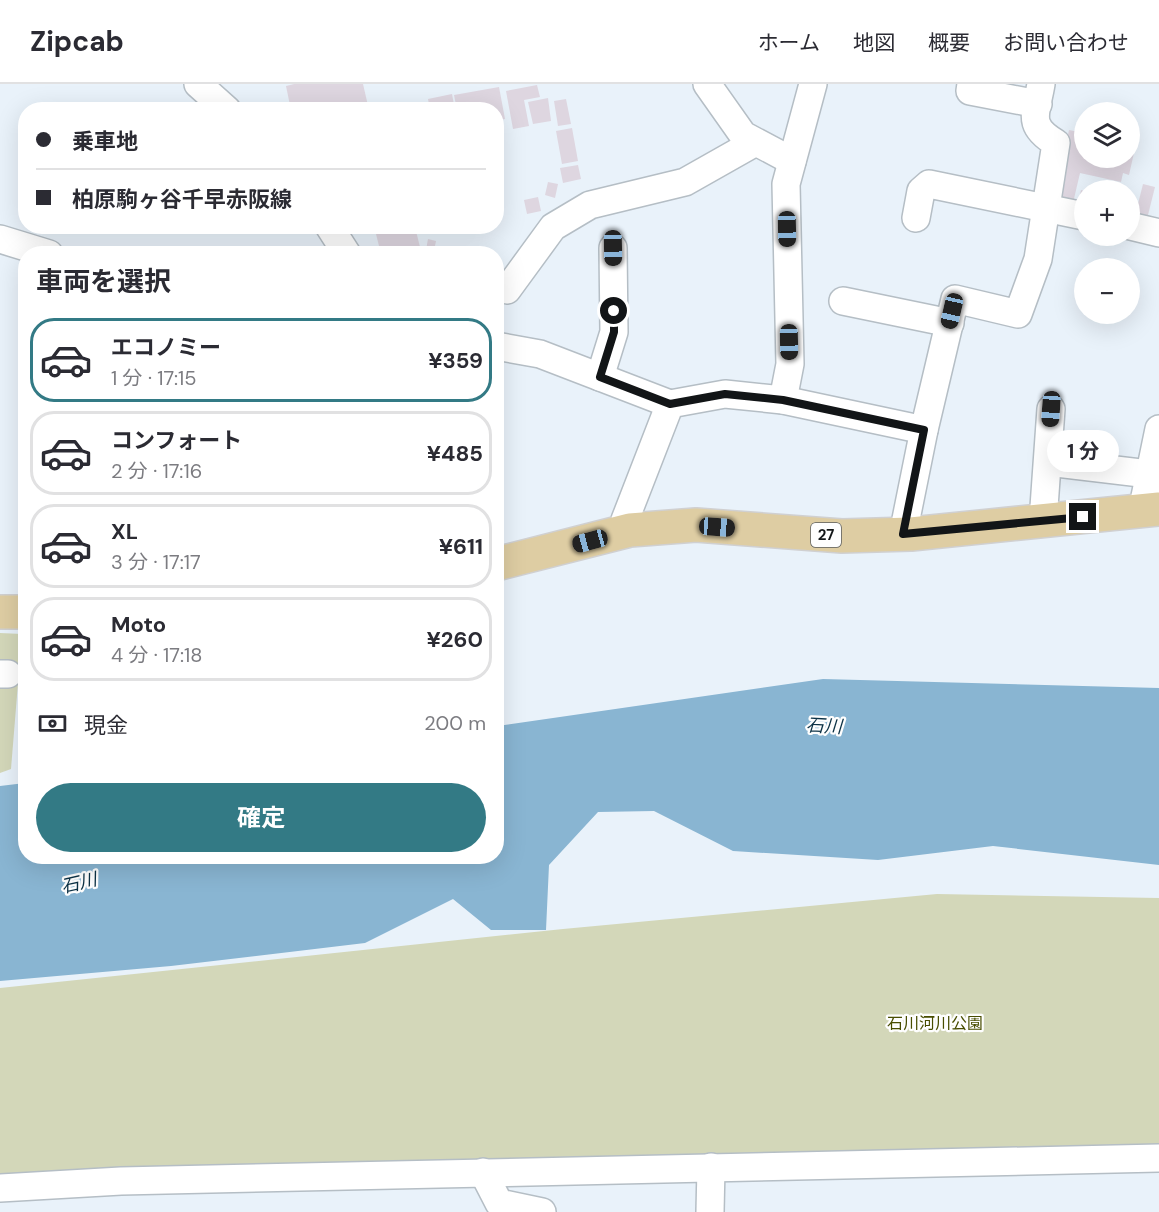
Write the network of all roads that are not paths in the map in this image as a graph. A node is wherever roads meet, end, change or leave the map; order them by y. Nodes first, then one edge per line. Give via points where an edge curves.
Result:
1 (198, 84) edge
2 (707, 84) edge
3 (813, 84) edge
4 (970, 84) edge
5 (1039, 94) edge
6 (218, 102) edge
7 (754, 143) junction
8 (792, 161) junction
9 (1046, 208) junction
10 (1074, 214) edge
11 (916, 218) dead end
12 (1140, 228) edge
13 (1159, 233) edge
14 (0, 239) edge
15 (23, 246) edge
16 (613, 248) dead end
17 (507, 290) dead end
18 (843, 301) dead end
19 (950, 323) junction
20 (504, 347) edge
21 (600, 377) junction
22 (783, 400) junction
23 (670, 404) junction
24 (1051, 409) dead end
25 (1159, 429) edge
26 (924, 430) junction
27 (1048, 462) junction
28 (1149, 474) junction
29 (1150, 510) edge
30 (1043, 521) junction
31 (630, 530) junction
32 (903, 534) junction
33 (504, 562) edge
34 (0, 612) edge
35 (18, 612) edge
36 (1159, 1158) edge
37 (711, 1167) junction
38 (483, 1173) junction
39 (0, 1188) edge
40 (542, 1212) edge
41 (710, 1212) edge

1 - 6 street
2 - 7 street
3 - 8 street
4 - 5 street via 970,92
5 - 9 street via 1035,121 1040,133 1056,143
7 - 8 street
7 - 17 street via 685,182 590,205 554,227
8 - 22 street via 786,184 790,364
9 - 10 street
9 - 11 street via 929,184 921,191
9 - 19 street via 1038,259 1018,314 955,300
12 - 13 street
14 - 15 street
16 - 21 street via 614,332
18 - 19 street
19 - 26 street
20 - 21 street via 540,354
21 - 23 street
22 - 23 street via 725,394
22 - 26 street
23 - 31 street via 625,520
24 - 27 street
25 - 28 street
26 - 32 street
27 - 28 street
27 - 30 street
28 - 29 street
29 - 30 main road, 27
30 - 32 main road, 27
31 - 32 main road, 27 via 696,525 842,536
31 - 33 main road, 27
34 - 35 main road
36 - 37 street
37 - 38 street
37 - 41 street
38 - 39 street via 122,1181
38 - 40 street via 499,1203

